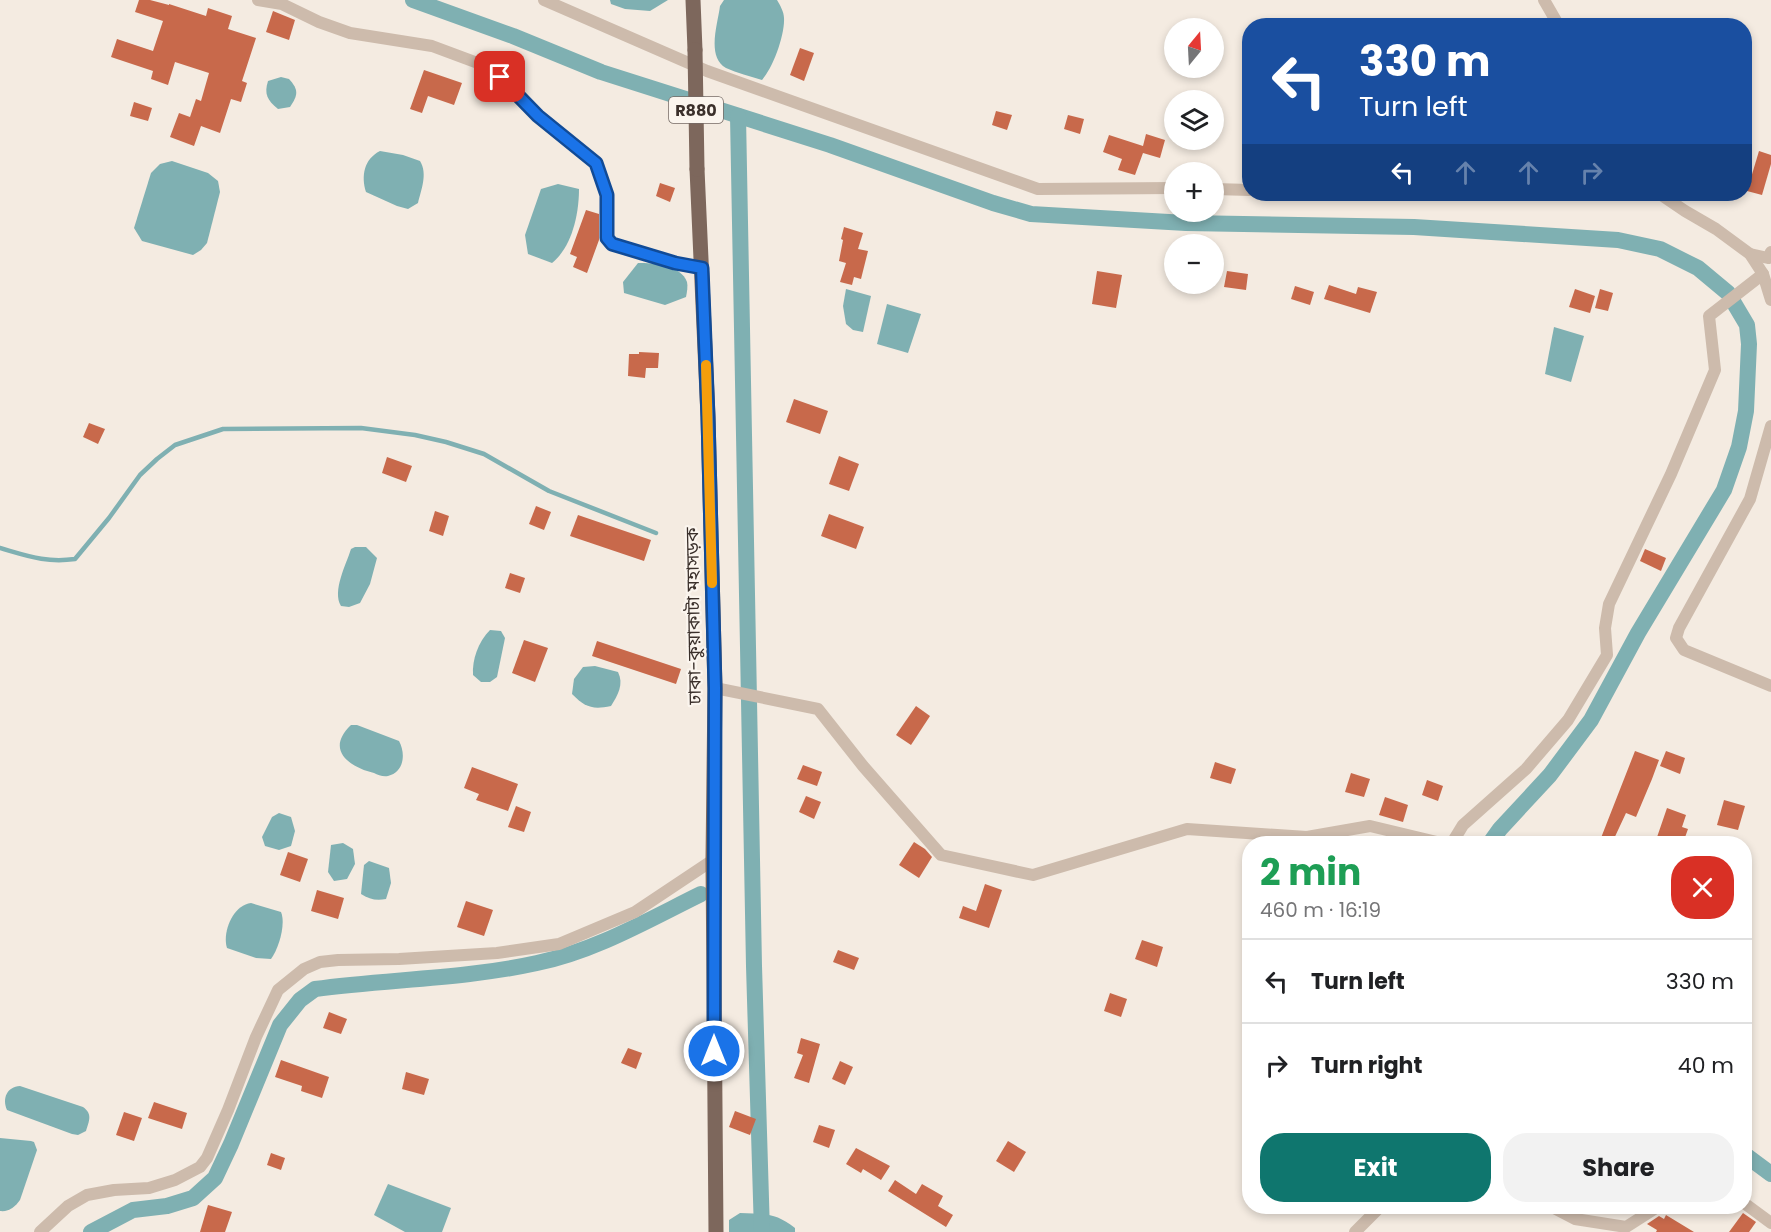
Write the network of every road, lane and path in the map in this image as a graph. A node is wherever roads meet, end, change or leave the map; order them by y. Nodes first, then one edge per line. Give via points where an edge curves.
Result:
1 (258, 0) edge
2 (544, 0) edge
3 (693, 0) edge
4 (1544, 0) edge
5 (1554, 18) edge
6 (1164, 188) edge
7 (1224, 189) edge
8 (1242, 190) edge
9 (1670, 201) edge
10 (1771, 252) edge
11 (1750, 254) junction
12 (702, 268) junction
13 (1762, 274) junction
14 (1771, 300) edge
15 (1771, 426) edge
16 (1771, 686) edge
17 (715, 688) junction
18 (1292, 836) edge
19 (1313, 836) edge
20 (1412, 836) edge
21 (1456, 836) edge
22 (713, 860) junction
23 (1752, 1209) edge
24 (1373, 1214) edge
25 (1567, 1214) edge
26 (1646, 1214) edge
27 (1771, 1223) edge
28 (40, 1232) edge
29 (716, 1232) edge
30 (1355, 1232) edge

1 - 12 street via 282,4 350,33 432,46 483,65 596,163 607,195 607,238 612,244
2 - 6 street via 707,71 1038,189
3 - 12 main road, ঢাকা-কুয়াকাটা মহাসড়ক / R880, bridge
4 - 5 street
7 - 8 street
9 - 11 street
10 - 11 street via 1768,258
11 - 13 street
12 - 17 main road, ঢাকা-কুয়াকাটা মহাসড়ক / R880
13 - 14 street
13 - 21 street via 1710,316 1715,370 1609,604 1606,655 1568,720 1526,769 1463,825
15 - 16 street via 1750,499 1676,638 1684,650
17 - 18 street via 818,710 941,855 952,858 1033,875 1187,829
17 - 22 main road, ঢাকা-কুয়াকাটা মহাসড়ক / R880
19 - 20 street via 1370,826
22 - 28 street via 635,912 559,944 497,953 338,960 304,969 278,990 200,1167 149,1188 87,1195 68,1206
22 - 29 main road, ঢাকা-কুয়াকাটা মহাসড়ক / R880
23 - 27 street
24 - 30 street
25 - 26 street via 1626,1227

